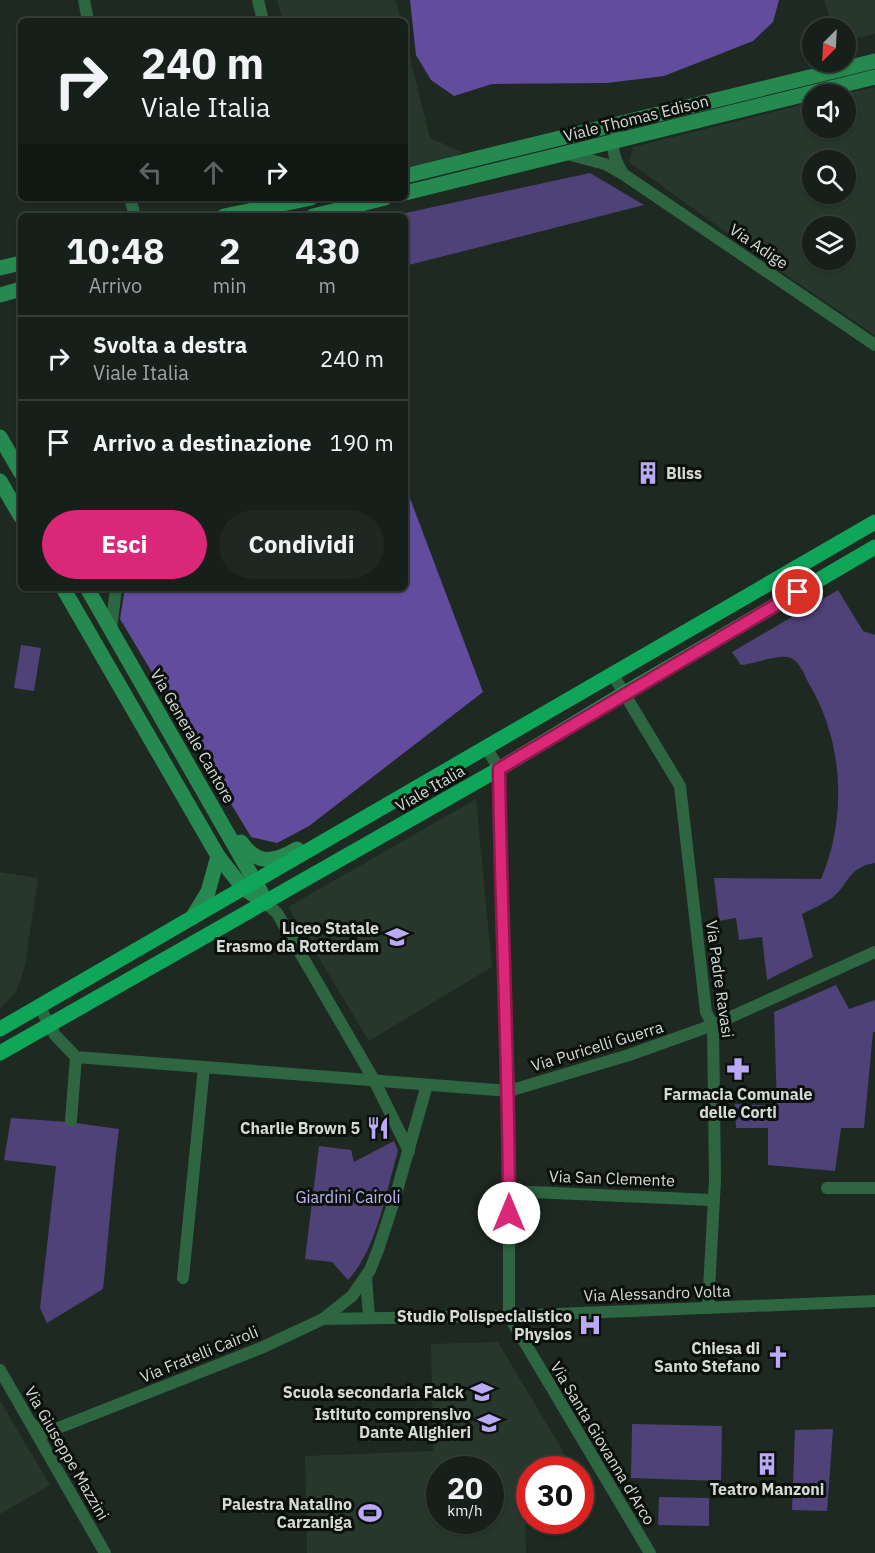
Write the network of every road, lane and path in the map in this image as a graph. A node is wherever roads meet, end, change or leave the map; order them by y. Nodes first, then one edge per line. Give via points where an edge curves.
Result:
1 (84, 0) edge
2 (258, 0) edge
3 (87, 18) edge
4 (262, 18) edge
5 (875, 61) edge
6 (875, 77) edge
7 (626, 122) junction
8 (613, 142) junction
9 (563, 155) junction
10 (624, 174) junction
11 (408, 175) edge
12 (408, 192) edge
13 (295, 201) edge
14 (373, 201) edge
15 (238, 213) edge
16 (325, 213) edge
17 (18, 264) edge
18 (0, 268) edge
19 (18, 291) edge
20 (0, 295) edge
21 (875, 345) edge
22 (0, 437) edge
23 (18, 468) edge
24 (0, 481) edge
25 (18, 512) edge
26 (875, 522) edge
27 (875, 547) edge
28 (65, 591) edge
29 (89, 591) edge
30 (116, 591) edge
31 (111, 630) junction
32 (613, 675) junction
33 (625, 693) junction
34 (486, 747) junction
35 (499, 769) junction
36 (222, 823) junction
37 (353, 824) junction
38 (218, 856) junction
39 (250, 885) junction
40 (266, 903) junction
41 (191, 919) junction
42 (875, 952) edge
43 (39, 1006) junction
44 (49, 1025) junction
45 (713, 1025) junction
46 (0, 1029) edge
47 (0, 1053) edge
48 (76, 1057) junction
49 (204, 1067) junction
50 (374, 1080) junction
51 (427, 1085) junction
52 (509, 1091) junction
53 (71, 1120) dead end
54 (409, 1151) junction
55 (827, 1188) dead end
56 (875, 1188) edge
57 (509, 1191) junction
58 (712, 1200) junction
59 (366, 1276) junction
60 (183, 1278) dead end
61 (875, 1301) edge
62 (708, 1308) junction
63 (509, 1316) junction
64 (369, 1318) junction
65 (323, 1319) junction
66 (0, 1370) edge
67 (32, 1423) junction
68 (105, 1553) edge
69 (650, 1553) edge

1 - 3 street
2 - 4 street
5 - 7 street, Viale Thomas Edison
6 - 8 street, Viale Thomas Edison
7 - 8 street
7 - 11 street, Viale Thomas Edison
8 - 9 street, Viale Thomas Edison
8 - 10 street via 615,160
9 - 10 street, Via Adige via 588,158
9 - 12 street, Viale Thomas Edison
10 - 21 street, Via Adige
13 - 15 street
14 - 16 street
17 - 18 street
19 - 20 street
22 - 23 street
24 - 25 street
26 - 32 main road, Viale Italia
27 - 33 main road, Viale Italia
28 - 38 street, Via Generale Cantore
29 - 31 street, Via Generale Cantore
30 - 31 street
31 - 36 street, Via Generale Cantore
32 - 33 street, Via Padre Ravasi
32 - 34 main road, Viale Italia
33 - 35 main road, Viale Italia
33 - 45 street, Via Padre Ravasi via 681,786 706,1012
34 - 35 street
34 - 37 main road, Viale Italia
35 - 40 main road, Viale Italia
35 - 52 street
36 - 37 street, Viale Italia via 254,856 275,860 334,827
36 - 39 street, Via Generale Cantore
37 - 39 main road, Viale Italia
38 - 39 street, Via Generale Cantore
38 - 41 street via 208,892
39 - 40 street, Via Generale Cantore
39 - 41 main road, Viale Italia
40 - 44 main road, Viale Italia
40 - 50 street, Via Generale Cantore via 277,914
41 - 43 main road, Viale Italia
42 - 45 street, Via Puricelli Guerra
43 - 44 street
43 - 46 main road, Viale Italia
44 - 47 main road, Viale Italia
44 - 48 street
45 - 52 street, Via Puricelli Guerra
45 - 58 street, Via Padre Ravasi
48 - 49 street, Via Puricelli Guerra
48 - 53 street
49 - 50 street, Via Puricelli Guerra
49 - 60 street
50 - 51 street, Via Puricelli Guerra
50 - 54 street, Via Generale Cantore
51 - 52 street, Via Puricelli Guerra
51 - 54 street, Via Fratelli Cairoli
52 - 57 street
54 - 59 street, Via Fratelli Cairoli
55 - 56 street
57 - 58 street, Via San Clemente
57 - 63 street
58 - 62 street, Via Padre Ravasi
59 - 64 street, Via Fratelli Cairoli
59 - 65 street, Via Fratelli Cairoli via 352,1296
61 - 62 street, Via Alessandro Volta
62 - 63 street, Via Alessandro Volta
63 - 64 street, Via Alessandro Volta
63 - 69 street, Via Santa Giovanna d'Arco
64 - 65 street, Via Alessandro Volta
65 - 67 street, Via Fratelli Cairoli via 261,1348 43,1434
66 - 67 street, Via Giuseppe Mazzini
67 - 68 street, Via Giuseppe Mazzini

